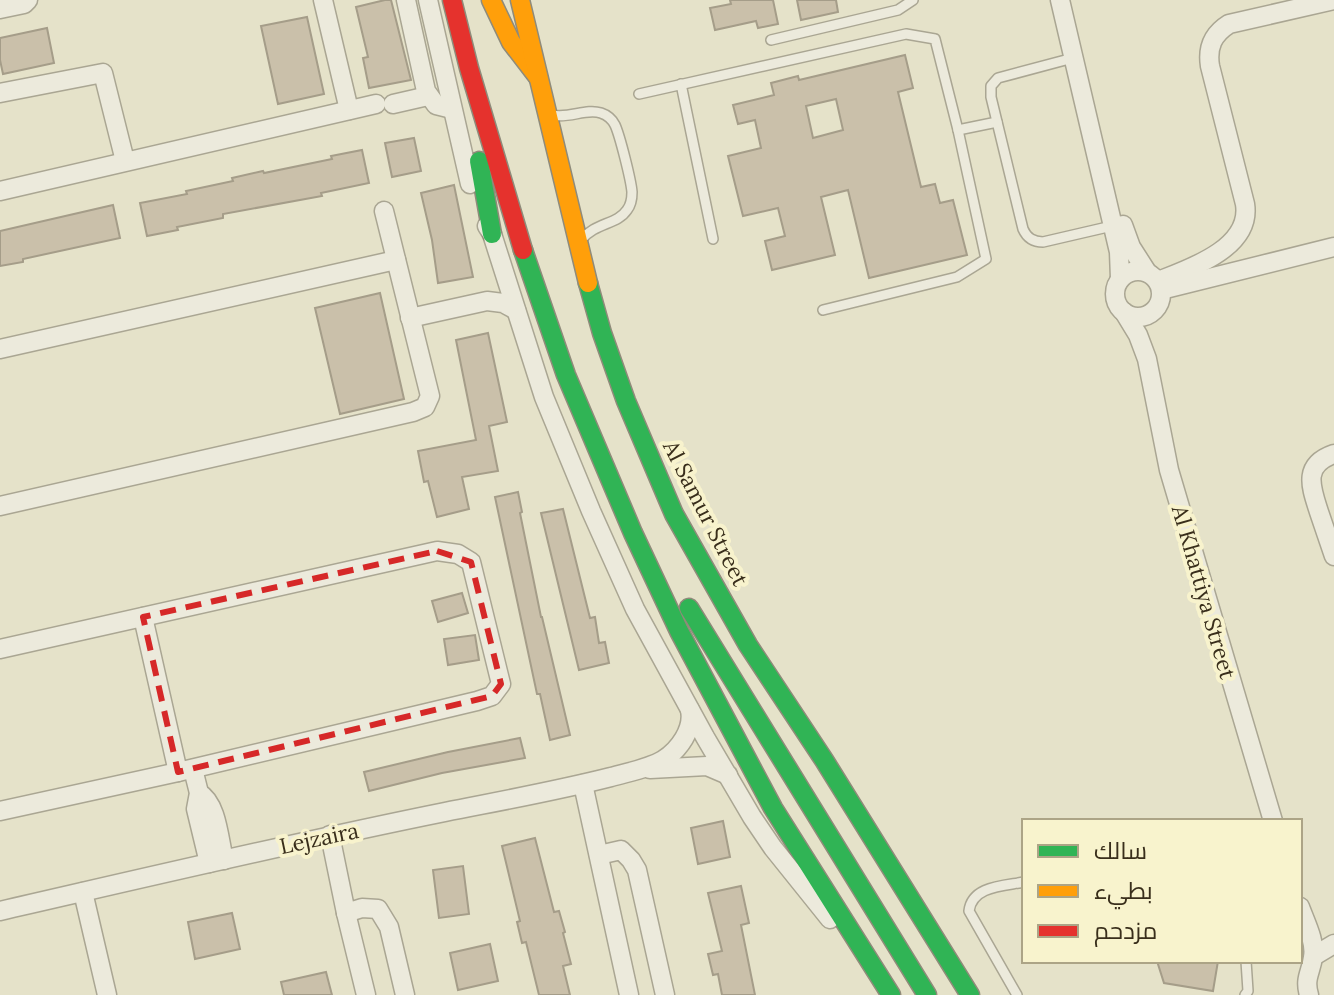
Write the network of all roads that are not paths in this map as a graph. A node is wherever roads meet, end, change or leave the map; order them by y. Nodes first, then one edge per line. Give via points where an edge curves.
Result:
1 (28, 0) edge
2 (323, 0) edge
3 (406, 0) edge
4 (428, 0) edge
5 (452, 0) edge
6 (491, 0) edge
7 (520, 0) edge
8 (913, 0) edge
9 (1060, 0) edge
10 (1072, 0) edge
11 (1334, 0) edge
12 (0, 9) edge
13 (771, 40) dead end
14 (1073, 58) junction
15 (469, 68) junction
16 (538, 77) junction
17 (681, 84) junction
18 (0, 93) edge
19 (639, 94) dead end
20 (428, 96) junction
21 (452, 109) junction
22 (349, 110) junction
23 (546, 113) junction
24 (997, 122) junction
25 (958, 130) junction
26 (125, 161) junction
27 (0, 191) edge
28 (384, 211) dead end
29 (1112, 226) junction
30 (492, 234) junction
31 (713, 239) dead end
32 (578, 246) junction
33 (1334, 247) edge
34 (396, 260) junction
35 (504, 273) junction
36 (1120, 279) junction
37 (1156, 288) junction
38 (487, 301) junction
39 (516, 310) junction
40 (823, 310) dead end
41 (1124, 312) junction
42 (410, 318) junction
43 (0, 349) edge
44 (1147, 359) junction
45 (1334, 454) edge
46 (0, 506) edge
47 (633, 533) junction
48 (1334, 556) edge
49 (143, 617) junction
50 (0, 649) edge
51 (689, 706) junction
52 (639, 769) junction
53 (185, 770) junction
54 (728, 775) junction
55 (583, 784) junction
56 (0, 811) edge
57 (1272, 819) edge
58 (330, 835) junction
59 (599, 855) junction
60 (217, 861) junction
61 (1022, 882) edge
62 (83, 892) junction
63 (0, 911) edge
64 (346, 913) junction
65 (1304, 935) edge
66 (1334, 944) edge
67 (1314, 956) junction
68 (868, 959) junction
69 (1246, 963) edge
70 (107, 995) edge
71 (366, 995) edge
72 (405, 995) edge
73 (629, 995) edge
74 (665, 995) edge
75 (883, 995) edge
76 (891, 995) edge
77 (927, 995) edge
78 (970, 995) edge
79 (1017, 995) edge
80 (1245, 995) edge
81 (1309, 995) edge

1 - 12 street
2 - 22 street
3 - 20 street
4 - 21 street
5 - 15 main road
6 - 16 main road via 511,42
7 - 16 main road, Al Samur Street
8 - 13 lane via 898,10
9 - 14 street
10 - 37 street via 1123,226
11 - 37 street via 1229,24 1214,37 1208,56 1245,219 1239,232 1210,258
14 - 24 lane via 994,81
14 - 29 street
15 - 30 main road via 473,131
15 - 47 main road via 532,280
16 - 23 main road, Al Samur Street
17 - 19 lane
17 - 25 lane via 906,34 935,39
17 - 31 lane
18 - 26 street via 103,73
20 - 21 street via 436,105
20 - 22 street
21 - 30 street via 477,209
22 - 26 street
23 - 32 main road, Al Samur Street
23 - 32 lane via 562,117 594,111 611,119 617,130 632,197 617,219 591,230
24 - 25 lane
24 - 29 lane via 1028,238 1043,242
25 - 40 lane via 986,259 957,277
26 - 27 street
28 - 34 street
29 - 36 street
30 - 35 street
32 - 78 main road, Al Samur Street via 616,374 674,514 748,645
33 - 37 street
34 - 42 street
34 - 43 street
35 - 38 street
35 - 39 street
36 - 37 street via 1132,271
36 - 41 street via 1115,293
37 - 41 street via 1145,316
37 - 44 street, Al Khattiya Street
38 - 39 street
38 - 42 street
39 - 51 street via 544,397 591,511 635,609
41 - 44 street, Al Khattiya Street
42 - 46 street via 430,396 425,407
44 - 57 street, Al Khattiya Street via 1169,470
45 - 48 street via 1317,463 1310,478
47 - 68 main road via 773,808
47 - 77 main road via 682,596
49 - 50 street
49 - 53 street
49 - 53 street via 437,551 471,562 501,684 492,696
51 - 52 street, Lejzaira via 692,719 681,742 662,760
51 - 54 street
52 - 54 street, Lejzaira via 707,766
52 - 55 street, Lejzaira
53 - 56 street
53 - 60 street via 211,805
54 - 68 street via 773,848
55 - 58 street, Lejzaira
55 - 59 street
58 - 60 street, Lejzaira
58 - 64 street
59 - 73 street
59 - 74 street via 621,850 637,870
60 - 62 street, Lejzaira
61 - 79 lane via 979,892 969,911
62 - 63 street, Lejzaira
62 - 70 street
64 - 71 street
64 - 72 street via 378,909 389,927
65 - 67 street
66 - 67 street
67 - 81 street via 1307,978
68 - 75 main road
68 - 76 main road
69 - 80 lane

